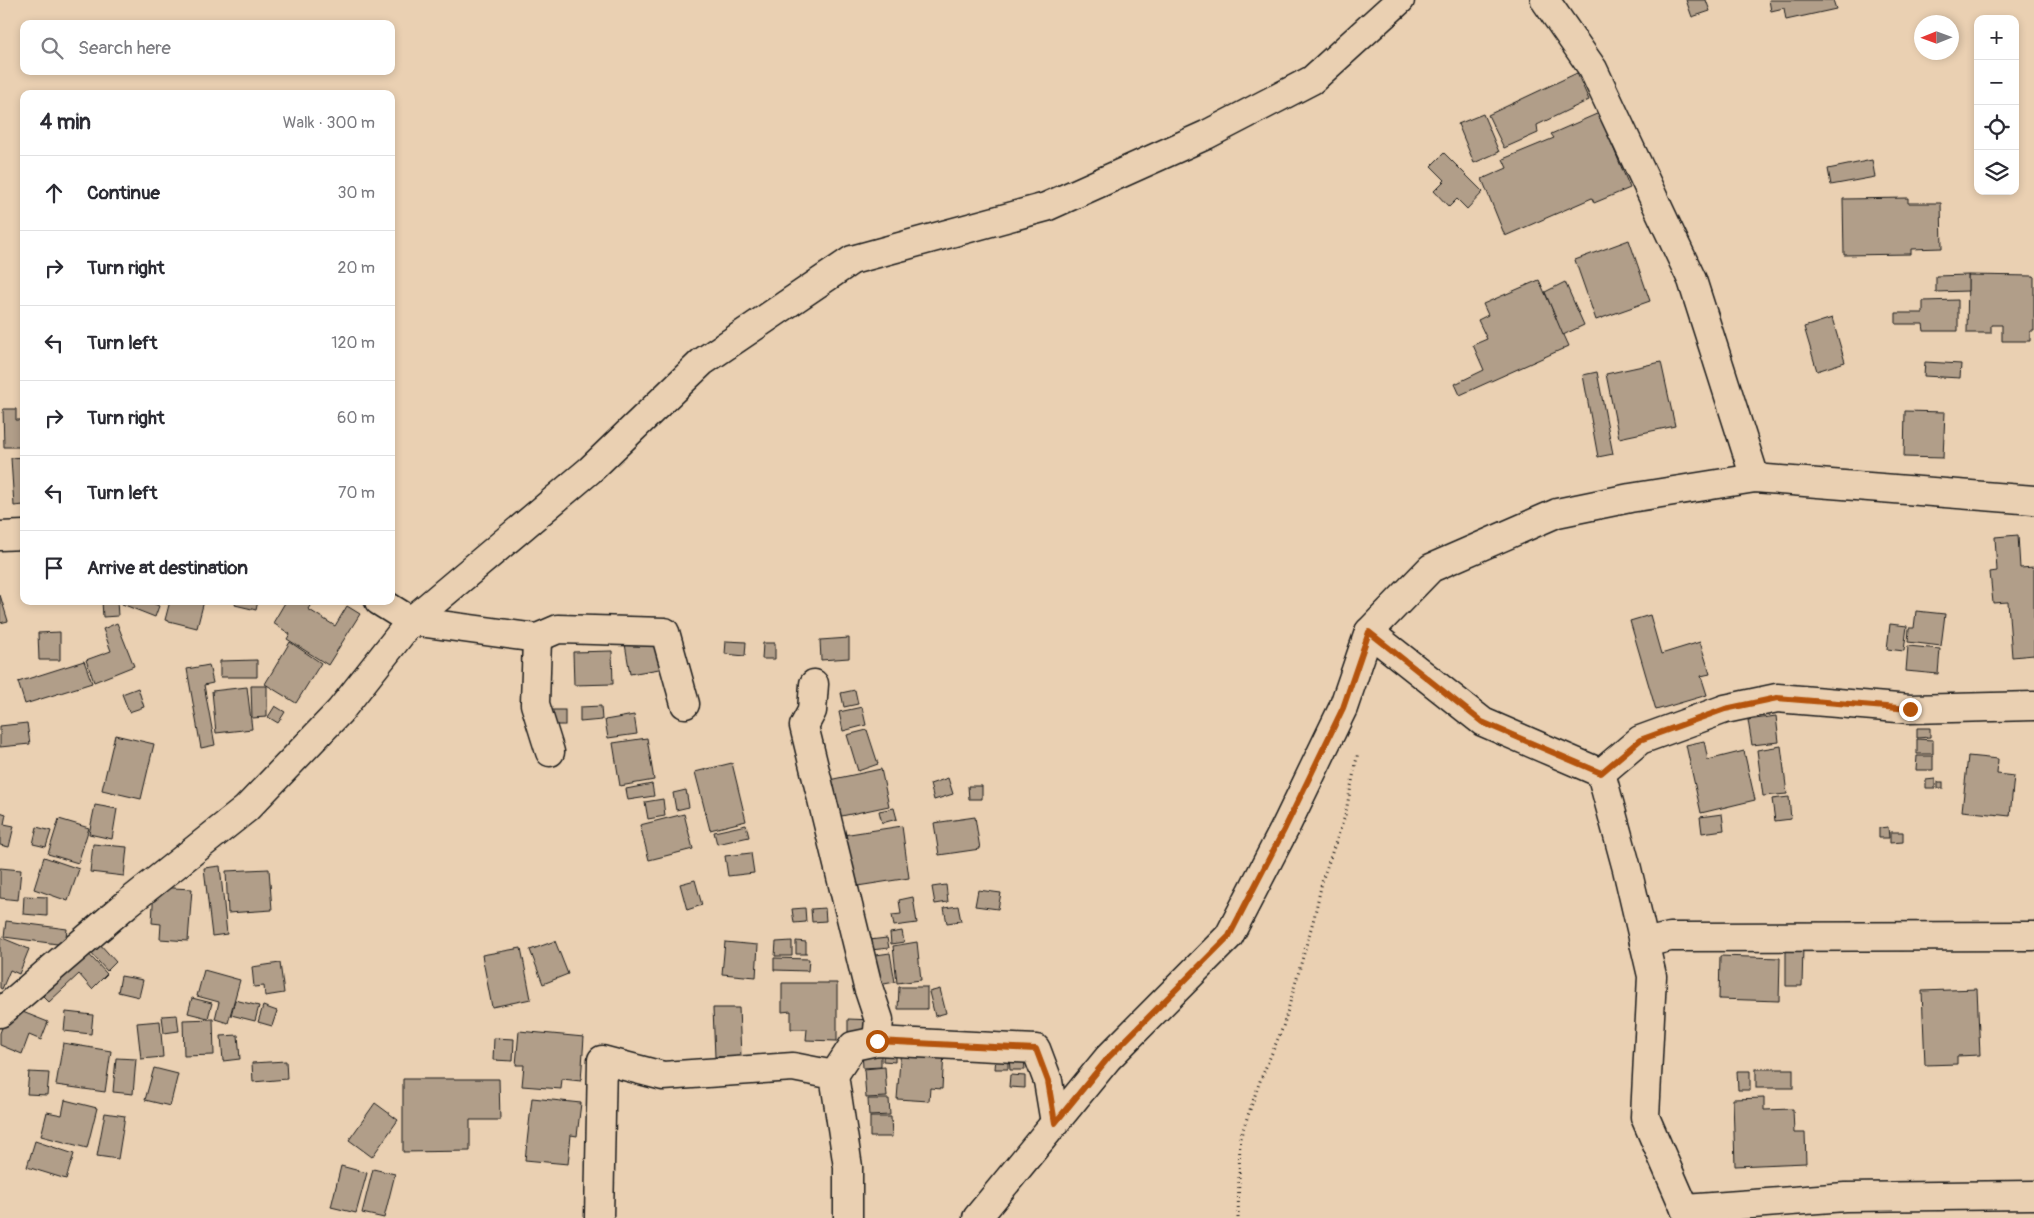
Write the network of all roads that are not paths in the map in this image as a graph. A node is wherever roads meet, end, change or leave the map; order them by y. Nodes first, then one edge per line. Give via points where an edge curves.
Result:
1 (1400, 0) edge
2 (1546, 0) edge
3 (1756, 478) junction
4 (2034, 500) edge
5 (20, 535) edge
6 (0, 536) edge
7 (385, 605) edge
8 (411, 621) junction
9 (1369, 632) junction
10 (537, 638) junction
11 (814, 684) dead end
12 (685, 704) dead end
13 (2034, 706) edge
14 (550, 752) dead end
15 (1601, 773) junction
16 (2034, 936) edge
17 (1644, 943) junction
18 (0, 1013) edge
19 (877, 1041) junction
20 (834, 1075) junction
21 (1055, 1123) junction
22 (2034, 1194) edge
23 (1687, 1214) edge
24 (599, 1218) edge
25 (848, 1218) edge
26 (977, 1218) edge

1 - 8 street via 1312,80 1206,135 1046,208 852,260 702,362 590,470
2 - 3 street via 1593,69 1692,280
3 - 4 street
3 - 9 street via 1557,513 1431,568
5 - 6 street
7 - 8 street
8 - 10 street
8 - 18 street via 340,711 246,809 128,903
9 - 15 street via 1482,722
9 - 21 street via 1343,708 1229,936 1108,1058
10 - 12 street via 558,630 666,632
10 - 14 street via 534,704
11 - 19 street via 812,711 804,726 868,987 879,1020
13 - 15 street via 1910,709 1777,698 1725,709 1640,740
15 - 17 street
16 - 17 street via 1670,937
17 - 23 street via 1652,976 1645,1116
19 - 20 street via 853,1046
19 - 21 street via 1036,1049 1048,1081
20 - 24 street via 793,1067 662,1076 602,1060
20 - 25 street via 848,1166
21 - 26 street
22 - 23 street via 1844,1197

